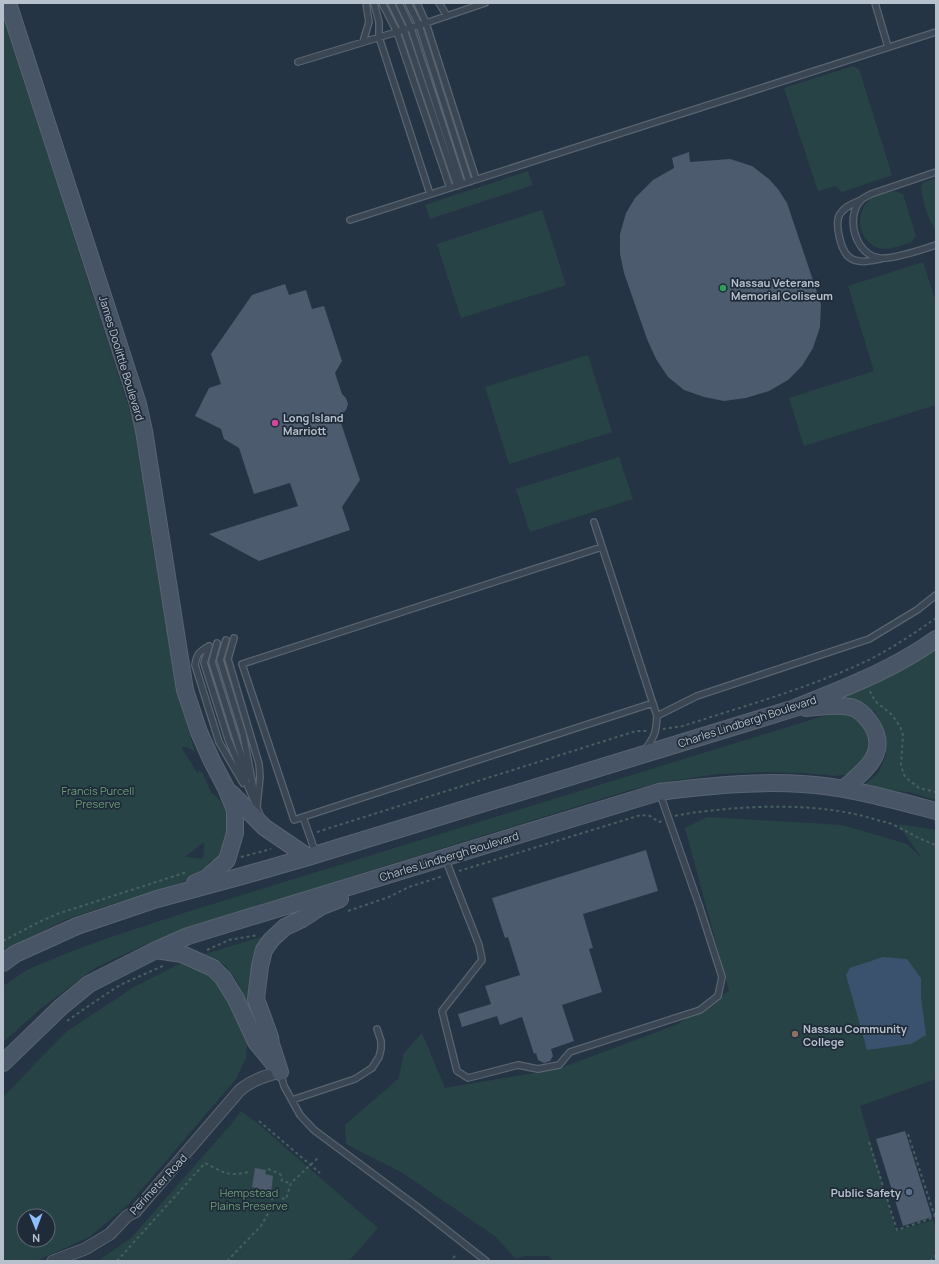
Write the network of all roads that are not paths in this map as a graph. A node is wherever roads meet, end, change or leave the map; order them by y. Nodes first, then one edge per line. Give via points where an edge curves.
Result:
1 (8, 3) edge
2 (366, 3) edge
3 (374, 3) edge
4 (382, 3) edge
5 (391, 3) edge
6 (399, 3) edge
7 (408, 3) edge
8 (417, 3) edge
9 (439, 3) edge
10 (485, 3) edge
11 (875, 3) edge
12 (447, 16) junction
13 (426, 23) junction
14 (419, 25) junction
15 (411, 28) junction
16 (404, 30) junction
17 (397, 32) junction
18 (936, 32) edge
19 (379, 38) junction
20 (363, 42) junction
21 (888, 47) junction
22 (298, 62) dead end
23 (936, 172) edge
24 (476, 179) junction
25 (469, 182) junction
26 (460, 185) junction
27 (450, 188) junction
28 (430, 194) junction
29 (861, 200) junction
30 (350, 220) dead end
31 (936, 245) edge
32 (885, 258) junction
33 (594, 522) dead end
34 (602, 547) junction
35 (936, 594) edge
36 (234, 638) dead end
37 (936, 639) edge
38 (226, 640) dead end
39 (217, 643) dead end
40 (653, 703) junction
41 (795, 708) junction
42 (657, 716) junction
43 (642, 755) junction
44 (226, 788) junction
45 (843, 789) junction
46 (659, 792) junction
47 (256, 806) junction
48 (936, 811) edge
49 (303, 817) junction
50 (264, 827) junction
51 (312, 855) junction
52 (445, 858) junction
53 (385, 876) junction
54 (157, 899) junction
55 (156, 950) junction
56 (3, 962) edge
57 (377, 1029) dead end
58 (3, 1064) edge
59 (280, 1072) junction
60 (292, 1100) junction
61 (53, 1261) edge
62 (486, 1261) edge

1 - 44 main road, James Doolittle Boulevard via 138,404 185,690 210,760
2 - 20 lane via 369,22
3 - 19 lane via 379,22
4 - 17 lane
5 - 16 lane
6 - 15 lane
7 - 14 lane
8 - 13 lane
9 - 12 lane
10 - 12 lane
11 - 21 lane
12 - 13 lane
13 - 14 lane
13 - 24 lane
14 - 15 lane
14 - 25 lane
15 - 16 lane
15 - 26 lane
16 - 17 lane
16 - 26 lane
17 - 19 lane
17 - 27 lane
18 - 21 lane
19 - 20 lane
19 - 28 lane
20 - 22 lane
21 - 24 lane
23 - 29 lane via 871,194
24 - 25 lane
25 - 26 lane
26 - 27 lane
27 - 28 lane
28 - 30 lane
29 - 32 lane via 855,211 855,232 861,246 867,252 872,256
29 - 32 lane via 844,209 838,217 842,245 846,254 855,260
31 - 32 lane
33 - 34 lane
34 - 40 lane
34 - 49 lane via 242,664 294,820
35 - 42 lane via 917,610 869,639 697,696
36 - 47 lane via 228,659 259,764
37 - 41 main road, Charles Lindbergh Boulevard via 867,678
38 - 47 lane via 220,660 242,734
39 - 47 lane via 212,662
40 - 42 lane
40 - 49 lane
41 - 43 main road, Charles Lindbergh Boulevard
41 - 45 main road via 851,707 864,715 873,727 877,737 874,759
42 - 43 lane via 654,737
43 - 51 main road, Charles Lindbergh Boulevard
44 - 50 main road, James Doolittle Boulevard
44 - 54 main road, James Doolittle Boulevard via 235,810 235,833 227,860 207,878
45 - 46 main road, Charles Lindbergh Boulevard via 803,784 742,783
45 - 48 main road, Charles Lindbergh Boulevard
46 - 52 main road, Charles Lindbergh Boulevard
46 - 52 lane via 722,977 718,996 700,1010 570,1052 559,1065 538,1069 518,1065 468,1078 457,1071 442,1011 482,960
47 - 47 lane via 219,742 195,665 200,651 209,646 204,663 228,739
47 - 50 lane
49 - 51 lane
50 - 51 main road, James Doolittle Boulevard
51 - 54 main road, Charles Lindbergh Boulevard
52 - 53 main road, Charles Lindbergh Boulevard
53 - 55 main road, Charles Lindbergh Boulevard via 196,934
53 - 59 main road via 285,927 264,950 256,999
54 - 56 main road, Charles Lindbergh Boulevard via 77,926
55 - 58 main road, Charles Lindbergh Boulevard via 89,984 61,1007
55 - 59 main road via 189,956 213,968 223,978 236,999 256,1042
57 - 60 lane via 381,1049 372,1068 355,1079
59 - 60 lane
59 - 61 street, Perimeter Road via 229,1102 135,1212 127,1216 110,1234 85,1249
60 - 62 lane via 300,1115 314,1130

